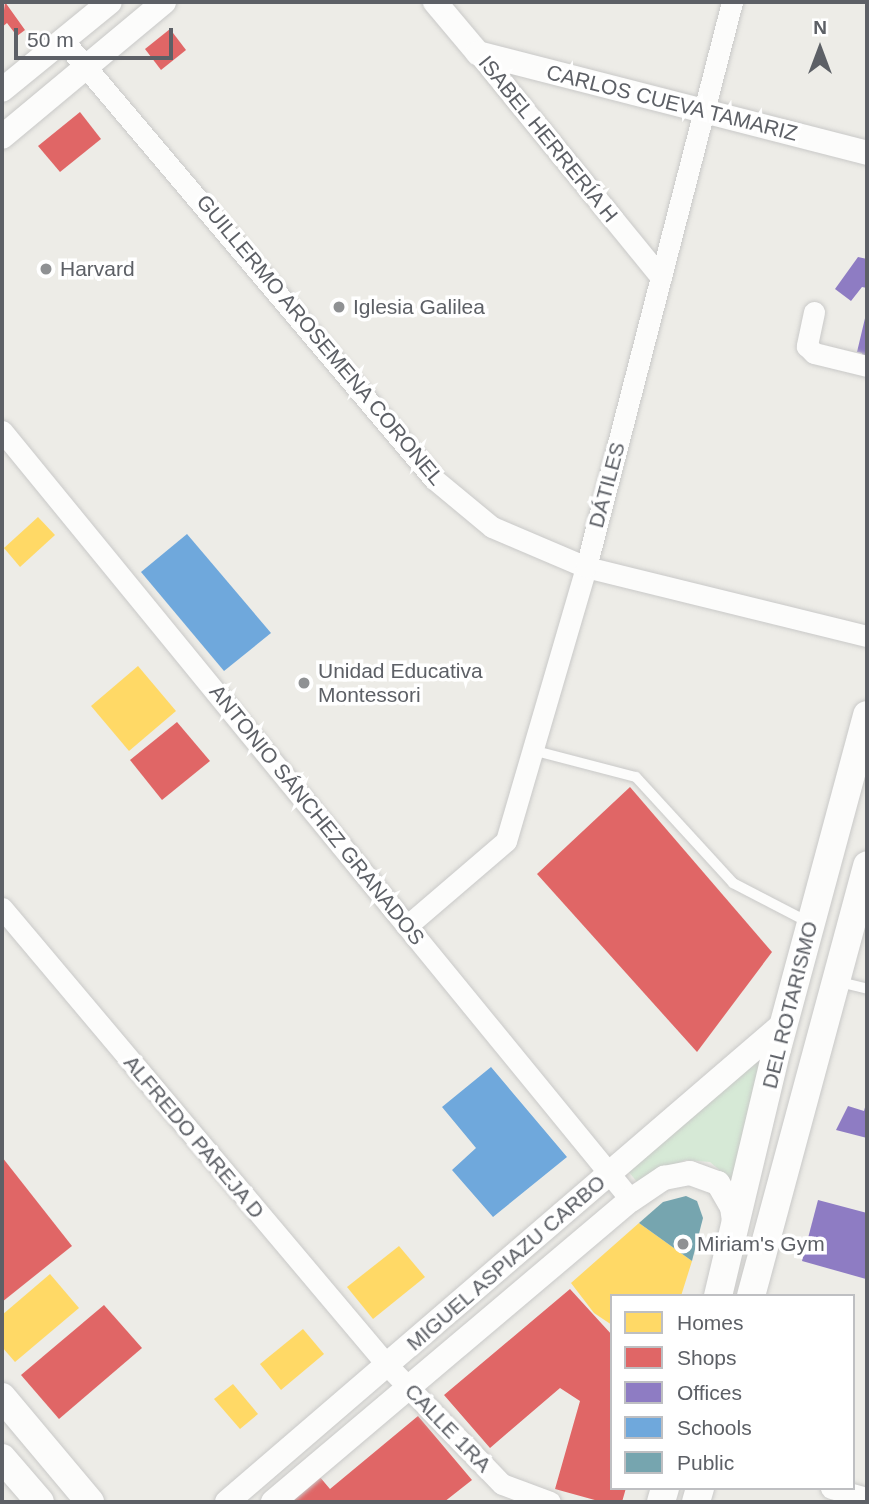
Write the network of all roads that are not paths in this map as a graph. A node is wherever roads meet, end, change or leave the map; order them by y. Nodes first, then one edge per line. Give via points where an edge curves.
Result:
1 (110, 2) edge
2 (435, 2) edge
3 (732, 2) edge
4 (152, 6) edge
5 (63, 40) junction
6 (478, 53) junction
7 (86, 67) junction
8 (2, 90) edge
9 (704, 111) junction
10 (2, 137) edge
11 (867, 153) edge
12 (661, 277) junction
13 (814, 312) dead end
14 (867, 366) edge
15 (2, 431) edge
16 (586, 567) junction
17 (867, 636) edge
18 (867, 715) edge
19 (533, 750) junction
20 (865, 882) edge
21 (2, 908) edge
22 (811, 923) junction
23 (408, 925) junction
24 (836, 981) junction
25 (867, 989) edge
26 (784, 1023) junction
27 (609, 1174) junction
28 (631, 1200) junction
29 (735, 1238) junction
30 (720, 1294) edge
31 (752, 1294) edge
32 (387, 1365) junction
33 (411, 1389) junction
34 (2, 1397) edge
35 (2, 1458) edge
36 (40, 1502) edge
37 (90, 1502) edge
38 (227, 1502) edge
39 (273, 1502) edge
40 (550, 1502) edge

1 - 5 street
2 - 6 street, ISABEL HERRERÍA H
3 - 9 street, DÁTILES
4 - 7 street
5 - 7 street, GUILLERMO AROSEMENA CORONEL
5 - 8 street
6 - 9 street, CARLOS CUEVA TAMARIZ
6 - 12 street, ISABEL HERRERÍA H
7 - 10 street
7 - 16 street, GUILLERMO AROSEMENA CORONEL via 434,479 492,527
9 - 11 street, CARLOS CUEVA TAMARIZ
9 - 12 street, DÁTILES
12 - 16 street, DÁTILES
13 - 14 street via 807,346 814,354
15 - 23 street, ANTONIO SÁNCHEZ GRANADOS
16 - 17 street, GUILLERMO AROSEMENA CORONEL
16 - 19 street, DÁTILES
18 - 22 main road, DEL ROTARISMO
19 - 22 lane via 636,777 733,883
19 - 23 street, DÁTILES via 506,841
20 - 24 main road, DEL ROTARISMO
21 - 32 street, ALFREDO PAREJA D
22 - 26 main road, DEL ROTARISMO
23 - 27 street, ANTONIO SÁNCHEZ GRANADOS
24 - 25 lane
24 - 31 main road, DEL ROTARISMO
26 - 27 street, MIGUEL ASPIAZU CARBO
26 - 29 main road, DEL ROTARISMO
27 - 28 street, ANTONIO SÁNCHEZ GRANADOS
27 - 32 street, MIGUEL ASPIAZU CARBO
28 - 29 street, MIGUEL ASPIAZU CARBO via 672,1175 700,1174 718,1183 728,1198
28 - 33 street, MIGUEL ASPIAZU CARBO
29 - 30 main road, DEL ROTARISMO
32 - 33 street, CALLE 1RA
32 - 38 street, MIGUEL ASPIAZU CARBO
33 - 39 street, MIGUEL ASPIAZU CARBO
33 - 40 street, CALLE 1RA via 502,1485
34 - 37 main road
35 - 36 main road

